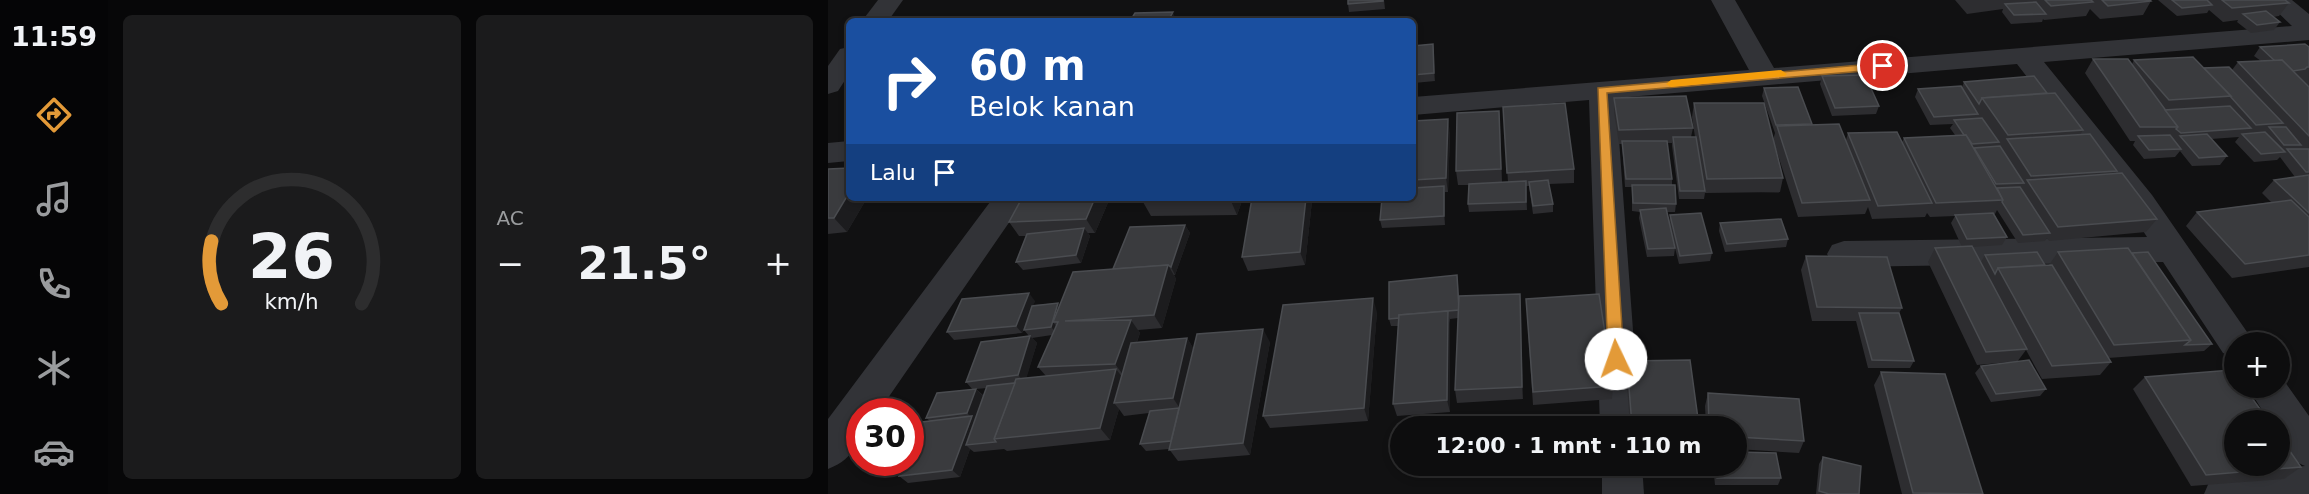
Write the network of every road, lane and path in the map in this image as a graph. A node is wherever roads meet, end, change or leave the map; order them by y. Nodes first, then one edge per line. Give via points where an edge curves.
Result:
1 (891, 0) edge
2 (1723, 0) edge
3 (2277, 0) edge
4 (877, 18) edge
5 (2309, 27) edge
6 (2309, 32) edge
7 (846, 43) edge
8 (828, 45) edge
9 (2024, 55) junction
10 (846, 59) edge
11 (1765, 75) junction
12 (828, 85) edge
13 (1602, 90) junction
14 (1416, 106) edge
15 (846, 151) edge
16 (828, 153) edge
17 (1008, 201) edge
18 (2172, 249) junction
19 (1844, 254) edge
20 (2229, 332) edge
21 (2274, 398) edge
22 (1619, 416) edge
23 (2309, 449) edge
24 (828, 451) edge
25 (1622, 476) edge
26 (2309, 485) edge
27 (1623, 494) edge
28 (2225, 494) edge

1 - 4 street
2 - 11 street
3 - 5 street
6 - 9 street
7 - 8 street
9 - 11 street
9 - 18 street via 2141,203
10 - 12 street
11 - 13 street
13 - 14 street
13 - 22 street
15 - 16 street
17 - 24 street
18 - 19 street
18 - 20 street
21 - 23 street
25 - 27 street
26 - 28 street

